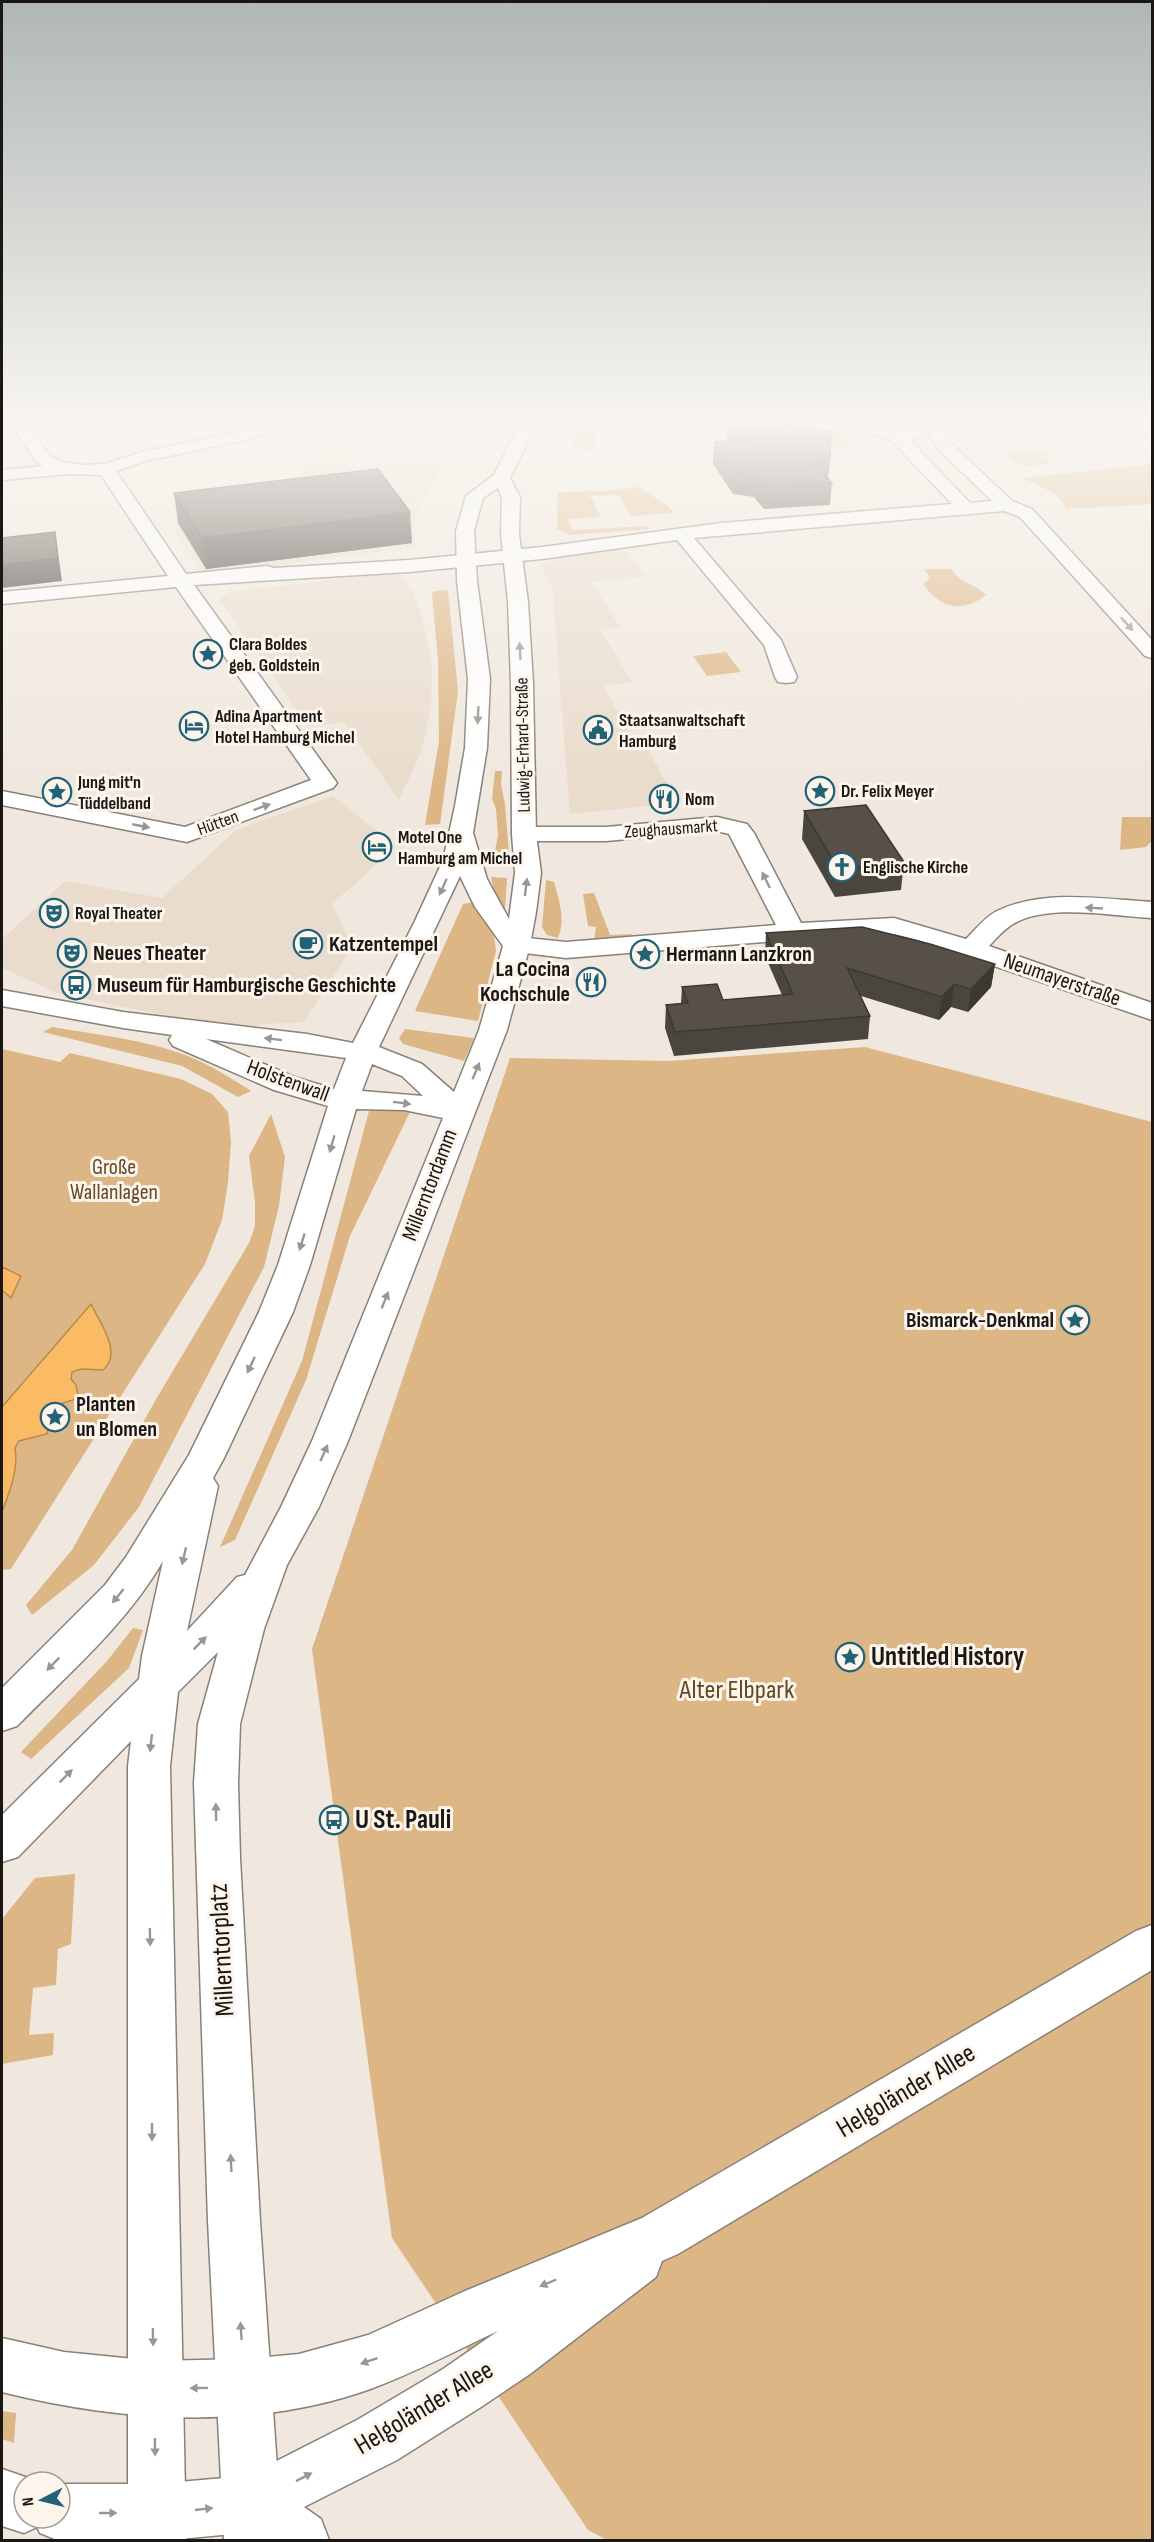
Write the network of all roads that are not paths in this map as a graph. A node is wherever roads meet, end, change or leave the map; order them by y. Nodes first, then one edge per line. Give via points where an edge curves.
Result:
1 (154, 541) edge
2 (466, 541) edge
3 (511, 541) edge
4 (611, 541) edge
5 (687, 541) edge
6 (1051, 541) edge
7 (511, 550) junction
8 (465, 555) junction
9 (182, 582) junction
10 (2, 598) edge
11 (1152, 652) edge
12 (786, 677) dead end
13 (2, 798) edge
14 (461, 831) junction
15 (524, 834) junction
16 (1152, 910) edge
17 (792, 932) junction
18 (517, 945) junction
19 (972, 948) junction
20 (2, 998) edge
21 (1152, 1012) edge
22 (123, 1020) junction
23 (362, 1053) junction
24 (344, 1101) junction
25 (459, 1112) junction
26 (206, 1458) junction
27 (268, 1565) junction
28 (159, 1685) junction
29 (2, 1714) edge
30 (2, 1843) edge
31 (1152, 1946) edge
32 (660, 2236) junction
33 (2, 2365) edge
34 (245, 2387) junction
35 (154, 2389) junction
36 (72, 2515) edge
37 (252, 2522) edge
38 (157, 2527) edge
39 (300, 2541) edge

1 - 9 street
2 - 8 street, Ludwig-Erhard-Straße
3 - 7 street, Ludwig-Erhard-Straße
4 - 7 street
5 - 12 street via 774,644
6 -> 11 street
7 - 8 street
15 -> 7 street, Ludwig-Erhard-Straße via 522,683
8 - 9 street via 409,566
8 -> 14 street, Ludwig-Erhard-Straße via 479,679 476,748
9 - 10 street
13 -> 9 street, Hütten via 187,835 325,783
14 - 18 street via 466,861 480,894 491,915
14 -> 23 street, Ludwig-Erhard-Straße via 454,860 428,921
17 -> 15 street, Zeughausmarkt via 745,838 734,827 717,824 598,834
18 -> 15 street, Ludwig-Erhard-Straße via 528,873
16 -> 19 street via 1058,906 1029,910 1005,918
17 - 18 street via 566,950
17 - 19 street via 894,926
25 -> 18 street, Ludwig-Erhard-Straße via 493,1030
19 - 21 street, Neumayerstraße
20 - 22 street, Holstenwall
23 -> 22 street, Holstenwall
22 - 24 street, Holstenwall via 211,1049 258,1073 307,1091
23 - 24 street
23 - 25 street, Millerntordamm via 412,1070
24 -> 25 street, Holstenwall via 399,1101
24 -> 26 street via 276,1312
27 -> 25 street, Millerntordamm via 330,1441
26 -> 28 street
26 -> 29 street via 119,1596
28 -> 27 street via 231,1612
34 -> 27 street, Millerntorplatz via 234,2221 216,1783 219,1724 232,1667
30 -> 28 street
28 -> 35 street via 149,1766
31 - 32 street, Helgoländer Allee
32 -> 34 street, Helgoländer Allee via 372,2361 299,2381
37 -> 32 street, Helgoländer Allee via 511,2355
33 - 35 street via 63,2379
34 -> 35 street, Helgoländer Allee
34 - 37 street, Millerntorplatz
35 -> 38 street
36 -> 38 street
38 -> 37 street, Helgoländer Allee
37 - 39 street

